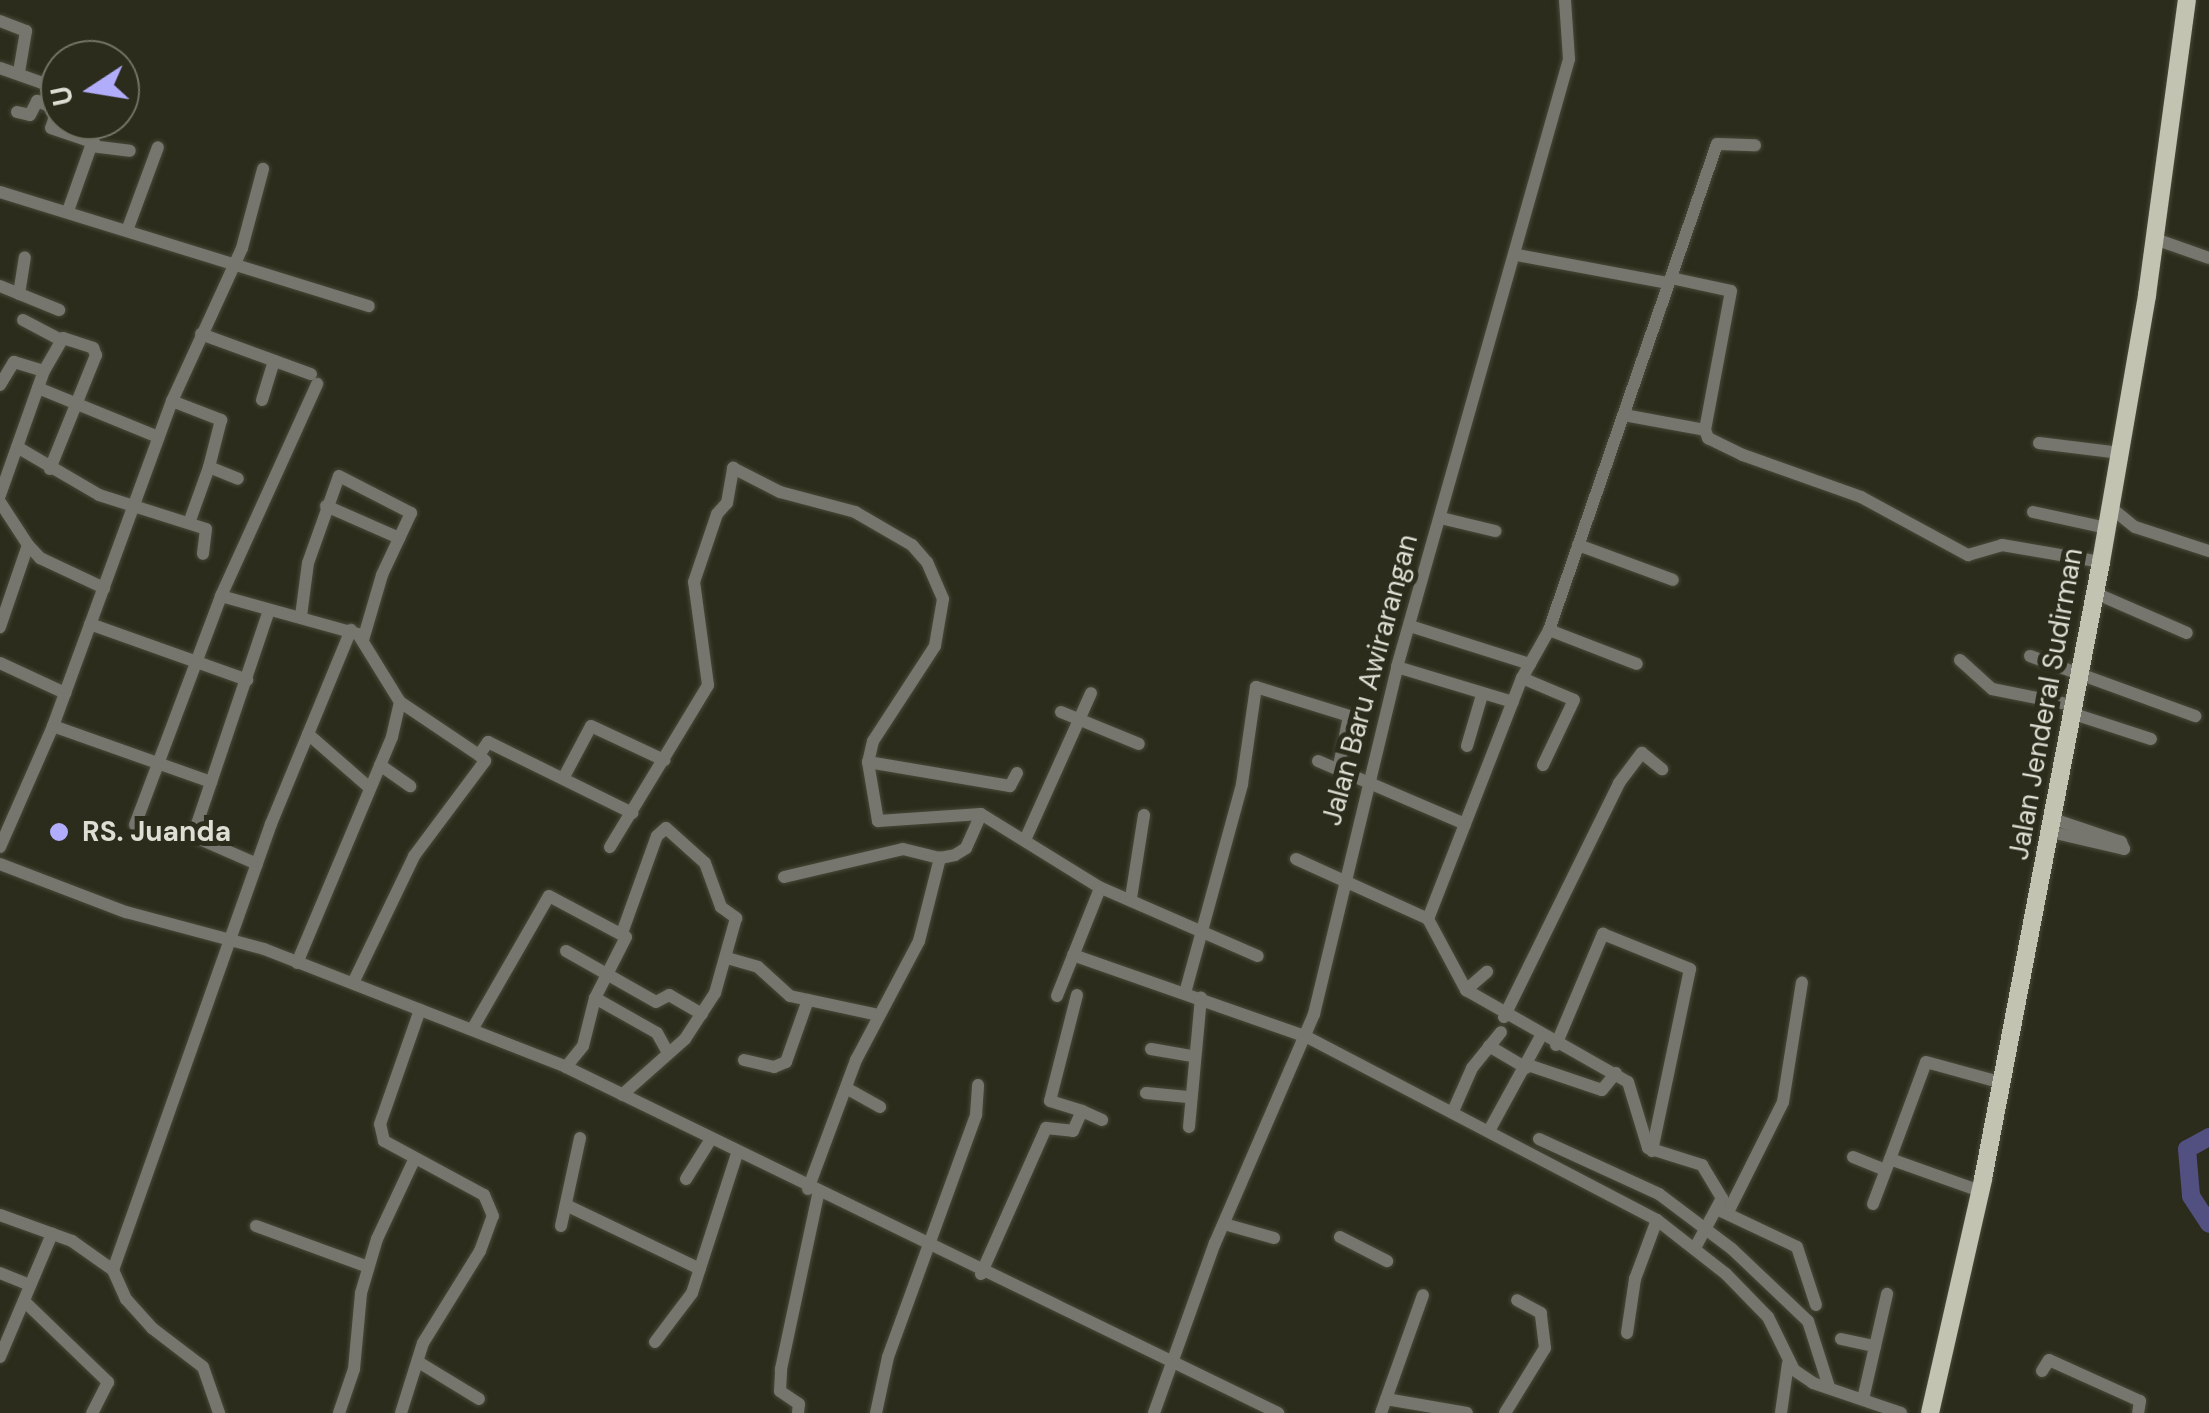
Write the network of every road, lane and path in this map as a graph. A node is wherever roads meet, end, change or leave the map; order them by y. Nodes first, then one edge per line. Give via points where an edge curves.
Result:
1 (1564, 0) edge
2 (2187, 0) edge
3 (0, 21) edge
4 (0, 68) edge
5 (19, 72) junction
6 (40, 81) edge
7 (40, 102) edge
8 (17, 112) dead end
9 (86, 140) edge
10 (96, 143) junction
11 (1754, 145) dead end
12 (158, 146) dead end
13 (130, 151) dead end
14 (263, 169) dead end
15 (0, 192) edge
16 (68, 211) junction
17 (128, 228) junction
18 (2155, 239) junction
19 (1516, 256) junction
20 (25, 257) dead end
21 (2209, 258) edge
22 (237, 261) junction
23 (1670, 281) junction
24 (0, 286) edge
25 (19, 294) junction
26 (369, 306) dead end
27 (59, 310) dead end
28 (23, 320) dead end
29 (202, 334) junction
30 (59, 339) junction
31 (274, 361) junction
32 (44, 371) junction
33 (0, 385) edge
34 (38, 388) junction
35 (262, 400) dead end
36 (172, 401) junction
37 (74, 403) junction
38 (1624, 415) junction
39 (1705, 430) junction
40 (158, 437) junction
41 (2039, 443) dead end
42 (17, 446) junction
43 (2120, 453) junction
44 (209, 467) junction
45 (50, 470) junction
46 (238, 478) dead end
47 (0, 499) edge
48 (134, 506) junction
49 (326, 506) junction
50 (2110, 508) junction
51 (2033, 512) dead end
52 (1441, 518) junction
53 (189, 523) junction
54 (2107, 528) junction
55 (1496, 532) dead end
56 (400, 538) junction
57 (28, 545) junction
58 (1578, 545) junction
59 (2209, 551) edge
60 (203, 554) dead end
61 (2101, 562) junction
62 (1673, 580) dead end
63 (104, 588) junction
64 (2095, 593) junction
65 (222, 596) junction
66 (268, 613) junction
67 (301, 616) junction
68 (90, 624) junction
69 (0, 626) edge
70 (1410, 626) junction
71 (350, 630) junction
72 (1548, 630) junction
73 (2186, 633) dead end
74 (363, 640) junction
75 (2030, 656) dead end
76 (1960, 660) dead end
77 (0, 663) edge
78 (200, 664) junction
79 (1530, 664) junction
80 (1637, 664) dead end
81 (1397, 667) junction
82 (2080, 670) junction
83 (1522, 678) junction
84 (248, 680) junction
85 (65, 693) junction
86 (1091, 693) dead end
87 (1482, 696) junction
88 (400, 702) junction
89 (1513, 702) junction
90 (2072, 709) junction
91 (1061, 712) dead end
92 (2195, 716) dead end
93 (1079, 720) junction
94 (53, 726) junction
95 (308, 734) junction
96 (2151, 738) dead end
97 (1138, 744) dead end
98 (1467, 746) dead end
99 (478, 756) junction
100 (664, 760) junction
101 (1318, 761) dead end
102 (868, 762) junction
103 (160, 765) junction
104 (380, 765) junction
105 (1543, 765) dead end
106 (1339, 766) junction
107 (1662, 769) dead end
108 (1017, 773) dead end
109 (565, 775) junction
110 (1368, 780) junction
111 (210, 782) junction
112 (410, 786) dead end
113 (370, 788) junction
114 (632, 813) junction
115 (1144, 815) dead end
116 (977, 823) junction
117 (1464, 824) junction
118 (135, 825) dead end
119 (1025, 840) junction
120 (0, 847) edge
121 (610, 847) dead end
122 (940, 858) junction
123 (1296, 859) dead end
124 (0, 864) edge
125 (257, 864) junction
126 (784, 877) dead end
127 (1342, 880) junction
128 (1099, 892) dead end
129 (1131, 898) junction
130 (1428, 919) junction
131 (1200, 931) junction
132 (622, 932) junction
133 (230, 939) junction
134 (566, 952) dead end
135 (1073, 954) junction
136 (1258, 956) dead end
137 (728, 958) junction
138 (298, 963) junction
139 (1488, 972) dead end
140 (608, 974) junction
141 (1802, 982) dead end
142 (353, 983) junction
143 (1466, 990) junction
144 (1185, 993) junction
145 (1077, 994) dead end
146 (1057, 996) dead end
147 (595, 998) junction
148 (1201, 998) junction
149 (808, 1000) junction
150 (420, 1010) junction
151 (702, 1014) junction
152 (879, 1016) junction
153 (1502, 1024) junction
154 (473, 1028) junction
155 (1540, 1036) junction
156 (1307, 1037) junction
157 (1556, 1045) junction
158 (1489, 1046) junction
159 (1151, 1050) dead end
160 (668, 1052) junction
161 (1192, 1056) junction
162 (744, 1060) dead end
163 (1527, 1066) junction
164 (566, 1068) junction
165 (1616, 1073) junction
166 (2002, 1083) junction
167 (978, 1085) dead end
168 (846, 1088) junction
169 (1146, 1093) dead end
170 (622, 1094) junction
171 (1188, 1097) junction
172 (1458, 1100) junction
173 (880, 1107) dead end
174 (1082, 1110) junction
175 (1102, 1120) dead end
176 (1493, 1125) junction
177 (1189, 1126) dead end
178 (580, 1138) dead end
179 (711, 1139) junction
180 (1540, 1139) dead end
181 (1652, 1152) junction
182 (737, 1154) junction
183 (1553, 1156) junction
184 (1853, 1157) dead end
185 (414, 1160) junction
186 (1570, 1163) junction
187 (1887, 1165) junction
188 (686, 1179) dead end
189 (1980, 1191) junction
190 (813, 1192) junction
191 (1625, 1192) junction
192 (1873, 1204) dead end
193 (568, 1206) junction
194 (1724, 1212) junction
195 (0, 1215) edge
196 (1657, 1220) junction
197 (1224, 1224) junction
198 (256, 1226) dead end
199 (561, 1226) dead end
200 (52, 1234) junction
201 (1340, 1237) dead end
202 (1274, 1238) dead end
203 (1702, 1240) junction
204 (930, 1248) junction
205 (1387, 1262) dead end
206 (368, 1267) junction
207 (700, 1268) junction
208 (113, 1270) junction
209 (0, 1272) edge
210 (982, 1274) junction
211 (30, 1286) junction
212 (1888, 1294) dead end
213 (1423, 1295) dead end
214 (1517, 1300) dead end
215 (24, 1301) junction
216 (1816, 1306) dead end
217 (1776, 1309) junction
218 (5, 1332) edge
219 (1627, 1333) dead end
220 (1840, 1340) dead end
221 (655, 1342) dead end
222 (1876, 1346) junction
223 (0, 1357) edge
224 (1173, 1361) junction
225 (420, 1363) junction
226 (1788, 1363) junction
227 (2042, 1371) dead end
228 (1822, 1386) junction
229 (479, 1399) dead end
230 (1386, 1399) junction
231 (1863, 1400) junction
232 (92, 1413) edge
233 (219, 1413) edge
234 (339, 1413) edge
235 (401, 1413) edge
236 (798, 1413) edge
237 (876, 1413) edge
238 (1154, 1413) edge
239 (1278, 1413) edge
240 (1381, 1413) edge
241 (1467, 1413) edge
242 (1504, 1413) edge
243 (1780, 1413) edge
244 (1902, 1413) edge
245 (1930, 1413) edge
246 (2138, 1413) edge

1 - 19 street, Jalan Baru Awirarangan via 1568,60
2 - 18 main road, Jalan Jenderal Sudirman
3 - 5 street via 26,31
4 - 5 street
5 - 6 street
7 - 8 street via 30,115
9 - 10 street
10 - 13 street
10 - 16 street
11 - 23 street via 1719,141
12 - 17 street
14 - 22 street
15 - 16 street
16 - 17 street
17 - 22 street
18 - 21 street
18 - 43 main road, Jalan Jenderal Sudirman
19 - 23 street
19 - 52 street, Jalan Baru Awirarangan
20 - 25 street
22 - 26 street
22 - 29 street
23 - 38 street
23 - 39 street via 1731,291
24 - 25 street
25 - 27 street
28 - 30 street
29 - 31 street
29 - 36 street
30 - 32 street
30 - 37 street via 96,350
31 - 35 street
31 - 65 street via 314,379
32 - 33 street via 14,362
32 - 34 street
34 - 37 street
34 - 42 street
36 - 40 street
36 - 44 street via 221,420
37 - 40 street
37 - 45 street
38 - 39 street
38 - 58 street
39 - 61 street via 1743,456 1862,497 1968,556 2002,545
40 - 48 street
41 - 43 street
42 - 45 street
42 - 47 street
43 - 50 main road, Jalan Jenderal Sudirman
44 - 46 street
44 - 53 street
45 - 48 street
47 - 57 street
48 - 53 street
48 - 63 street
49 - 56 street
49 - 56 street via 340,476 410,512
49 - 67 street
50 - 54 main road, Jalan Jenderal Sudirman
50 - 59 street via 2135,527
51 - 54 street
52 - 55 street
52 - 70 street, Jalan Baru Awirarangan
53 - 60 street via 207,530
54 - 61 main road, Jalan Jenderal Sudirman
56 - 74 street
57 - 63 street via 40,558
57 - 69 street
58 - 62 street
58 - 72 street
61 - 64 main road, Jalan Jenderal Sudirman
63 - 68 street
64 - 73 street
64 - 82 main road, Jalan Jenderal Sudirman
65 - 66 street
65 - 78 street
66 - 67 street via 274,607
66 - 84 street
67 - 71 street
68 - 78 street
68 - 85 street
70 - 79 street
70 - 81 street, Jalan Baru Awirarangan
71 - 74 street
71 - 95 street
72 - 79 street
72 - 80 street
74 - 88 street
75 - 82 street
76 - 90 street via 1992,689
77 - 85 street
78 - 84 street
78 - 103 street
79 - 83 street
81 - 87 street
81 - 110 street, Jalan Baru Awirarangan
82 - 90 main road, Jalan Jenderal Sudirman
82 - 92 street
83 - 89 street
83 - 105 street via 1574,700
84 - 111 street
85 - 94 street
86 - 93 street
87 - 89 street
87 - 98 street
88 - 99 street
88 - 104 street
89 - 117 street
90 - 96 street
90 - 166 main road, Jalan Jenderal Sudirman
91 - 93 street
93 - 97 street
93 - 119 street
94 - 103 street
94 - 120 street
95 - 113 street
95 - 125 street
99 - 109 street via 488,742 549,777
99 - 142 street via 484,760 414,856
100 - 102 street via 708,685 692,596 734,468 780,492 855,512 912,545 927,562 943,599 935,646 873,741
100 - 109 street via 591,726
100 - 114 street
101 - 106 street
102 - 108 street via 1010,786
102 - 116 street via 878,820
103 - 111 street
103 - 118 street
104 - 112 street
104 - 113 street
106 - 110 street
106 - 131 street via 1349,716 1256,687 1242,784
107 - 153 street via 1642,753 1619,783
109 - 114 street
110 - 117 street
110 - 127 street, Jalan Baru Awirarangan
111 - 125 street via 193,836
113 - 138 street
114 - 121 street
115 - 129 street
116 - 119 street
116 - 122 street via 966,848
117 - 130 street
119 - 129 street via 1099,887
122 - 126 street via 903,848
122 - 152 street via 919,942
123 - 127 street
124 - 133 street via 126,912
125 - 133 street
127 - 130 street
127 - 156 street, Jalan Baru Awirarangan
128 - 135 street
129 - 131 street
130 - 143 street
131 - 136 street
131 - 144 street
132 - 137 street via 657,836 666,828 705,862 721,907 736,918
132 - 140 street
132 - 154 street via 544,897
133 - 138 street
133 - 208 street
134 - 140 street
135 - 144 street
135 - 146 street
137 - 149 street via 758,967 778,989
137 - 151 street
138 - 142 street
139 - 143 street
140 - 147 street
140 - 151 street via 656,1002 669,995
141 - 194 street via 1783,1102
142 - 150 street
143 - 153 street
144 - 148 street
145 - 174 street via 1050,1101
147 - 160 street via 657,1033
147 - 164 street via 583,1046
148 - 156 street
148 - 161 street
149 - 152 street
149 - 162 street via 786,1062 774,1067
150 - 154 street
150 - 185 street via 380,1124 384,1141
151 - 160 street
152 - 168 street
153 - 155 street
153 - 158 street
154 - 164 street
155 - 157 street
155 - 163 street
156 - 172 street
156 - 197 street, Jalan Baru Awirarangan
157 - 165 street
157 - 181 street via 1603,934 1690,969
158 - 163 street
158 - 172 street
159 - 161 street
160 - 170 street
161 - 171 street
163 - 165 street via 1602,1090
163 - 176 street
164 - 170 street
165 - 181 street via 1632,1090
166 - 187 street via 1926,1062
166 - 189 main road, Jalan Jenderal Sudirman
167 - 204 street via 976,1115
168 - 173 street
168 - 190 street
169 - 171 street
170 - 179 street
171 - 177 street
172 - 176 street
174 - 175 street
174 - 210 street via 1073,1132 1046,1128
176 - 183 street
178 - 193 street
179 - 182 street
179 - 188 street
180 - 183 street
181 - 194 street via 1708,1170
182 - 190 street
182 - 207 street
183 - 186 street
184 - 187 street
185 - 206 street
185 - 225 street via 484,1195 493,1216 480,1250 422,1343
186 - 191 street
186 - 191 street
187 - 189 street
187 - 192 street
189 - 245 main road, Jalan Jenderal Sudirman
190 - 204 street
190 - 236 street via 781,1369 780,1389 798,1404
191 - 196 street
191 - 203 street
193 - 199 street
193 - 207 street
194 - 203 street
194 - 216 street via 1797,1247
195 - 200 street
196 - 203 street
196 - 219 street via 1635,1279
197 - 202 street
197 - 224 street, Jalan Baru Awirarangan
198 - 206 street
200 - 208 street
200 - 211 street
201 - 205 street
203 - 217 street
203 - 217 street
204 - 210 street
204 - 237 street via 888,1357
206 - 234 street via 354,1369
207 - 221 street via 692,1294
208 - 233 street via 126,1299 152,1328 202,1367
209 - 211 street
210 - 224 street
211 - 215 street
212 - 222 street
213 - 230 street
214 - 242 street via 1541,1312 1545,1348
215 - 218 street
215 - 232 street via 108,1382
217 - 226 street
217 - 228 street via 1808,1321
218 - 223 street
220 - 222 street
222 - 231 street
224 - 238 street, Jalan Baru Awirarangan
224 - 239 street
225 - 229 street
225 - 235 street
226 - 228 street
226 - 243 street
227 - 246 street via 2049,1360 2140,1400
228 - 231 street
230 - 240 street
230 - 241 street
231 - 244 street

